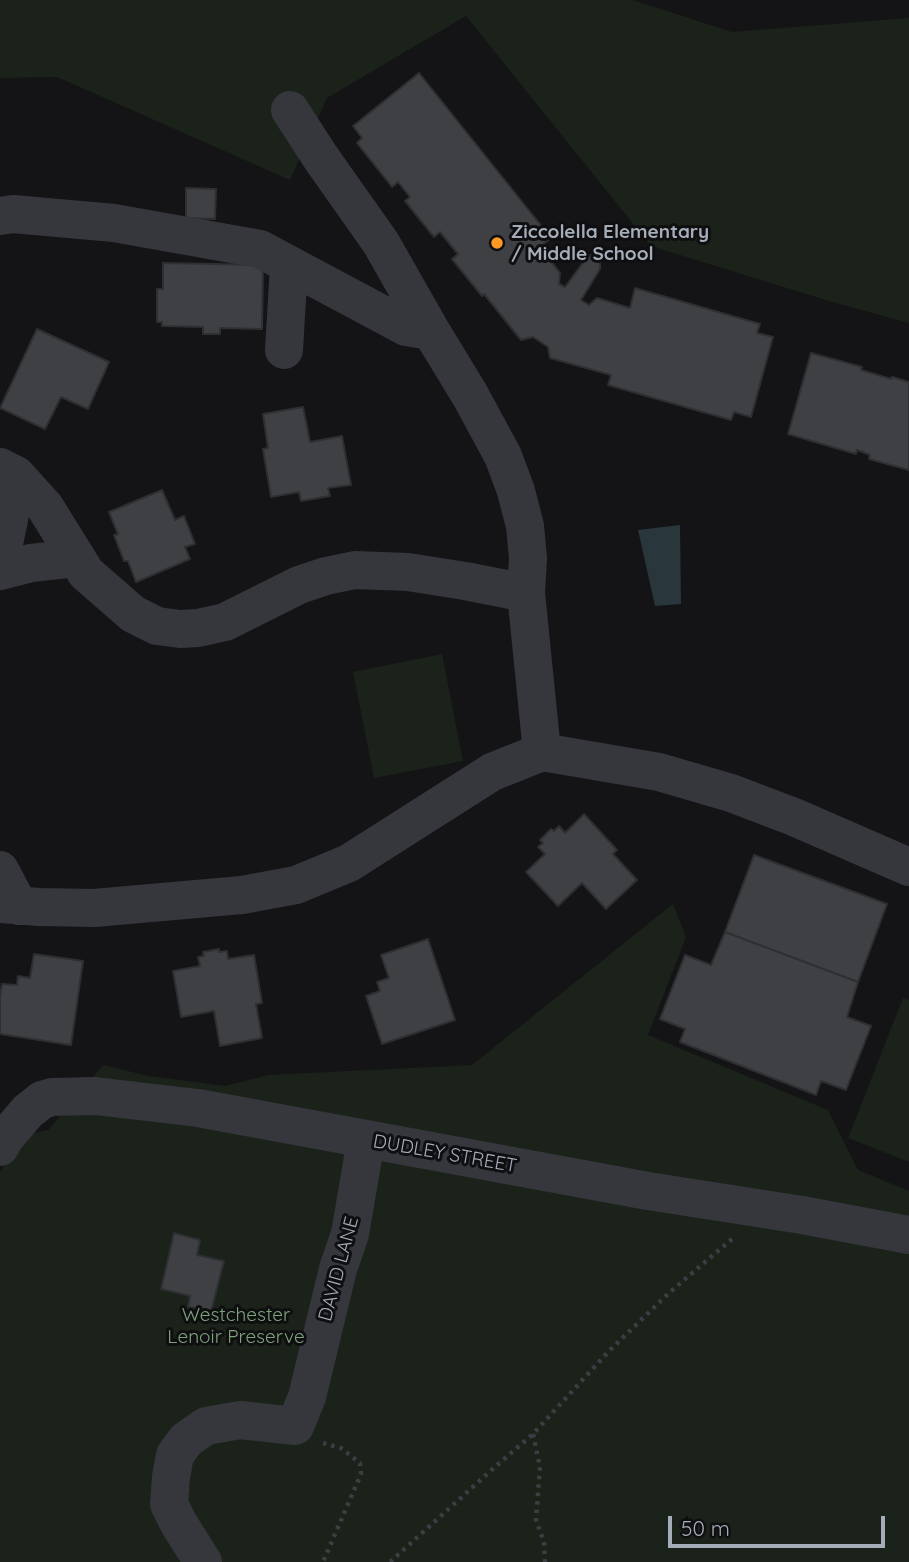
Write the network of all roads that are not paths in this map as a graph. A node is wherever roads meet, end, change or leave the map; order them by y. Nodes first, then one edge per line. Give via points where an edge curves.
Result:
1 (290, 110) dead end
2 (0, 216) edge
3 (289, 265) junction
4 (431, 331) junction
5 (284, 350) dead end
6 (8, 471) edge
7 (76, 558) junction
8 (0, 563) edge
9 (0, 571) edge
10 (526, 593) junction
11 (542, 752) junction
12 (909, 867) edge
13 (0, 870) edge
14 (9, 905) edge
15 (366, 1140) junction
16 (0, 1147) edge
17 (909, 1235) edge
18 (203, 1562) edge

1 - 4 street via 381,243
2 - 3 street via 141,227 260,249
3 - 4 street via 406,327
3 - 5 street
4 - 10 street via 503,456 516,491 525,526
6 - 7 street via 46,507
6 - 8 street via 12,505
7 - 9 street
7 - 10 street via 86,573 132,614 157,626 180,629 225,621 299,585 355,570 419,574
10 - 11 street
11 - 12 street via 659,772 731,793
11 - 14 street via 492,772 349,863 296,886 94,908
13 - 14 street
15 - 16 street, DUDLEY STREET via 198,1108 70,1097 42,1100
15 - 17 street, DUDLEY STREET
15 - 18 street, DAVID LANE via 350,1234 301,1412 206,1426 186,1440 176,1455 169,1504

